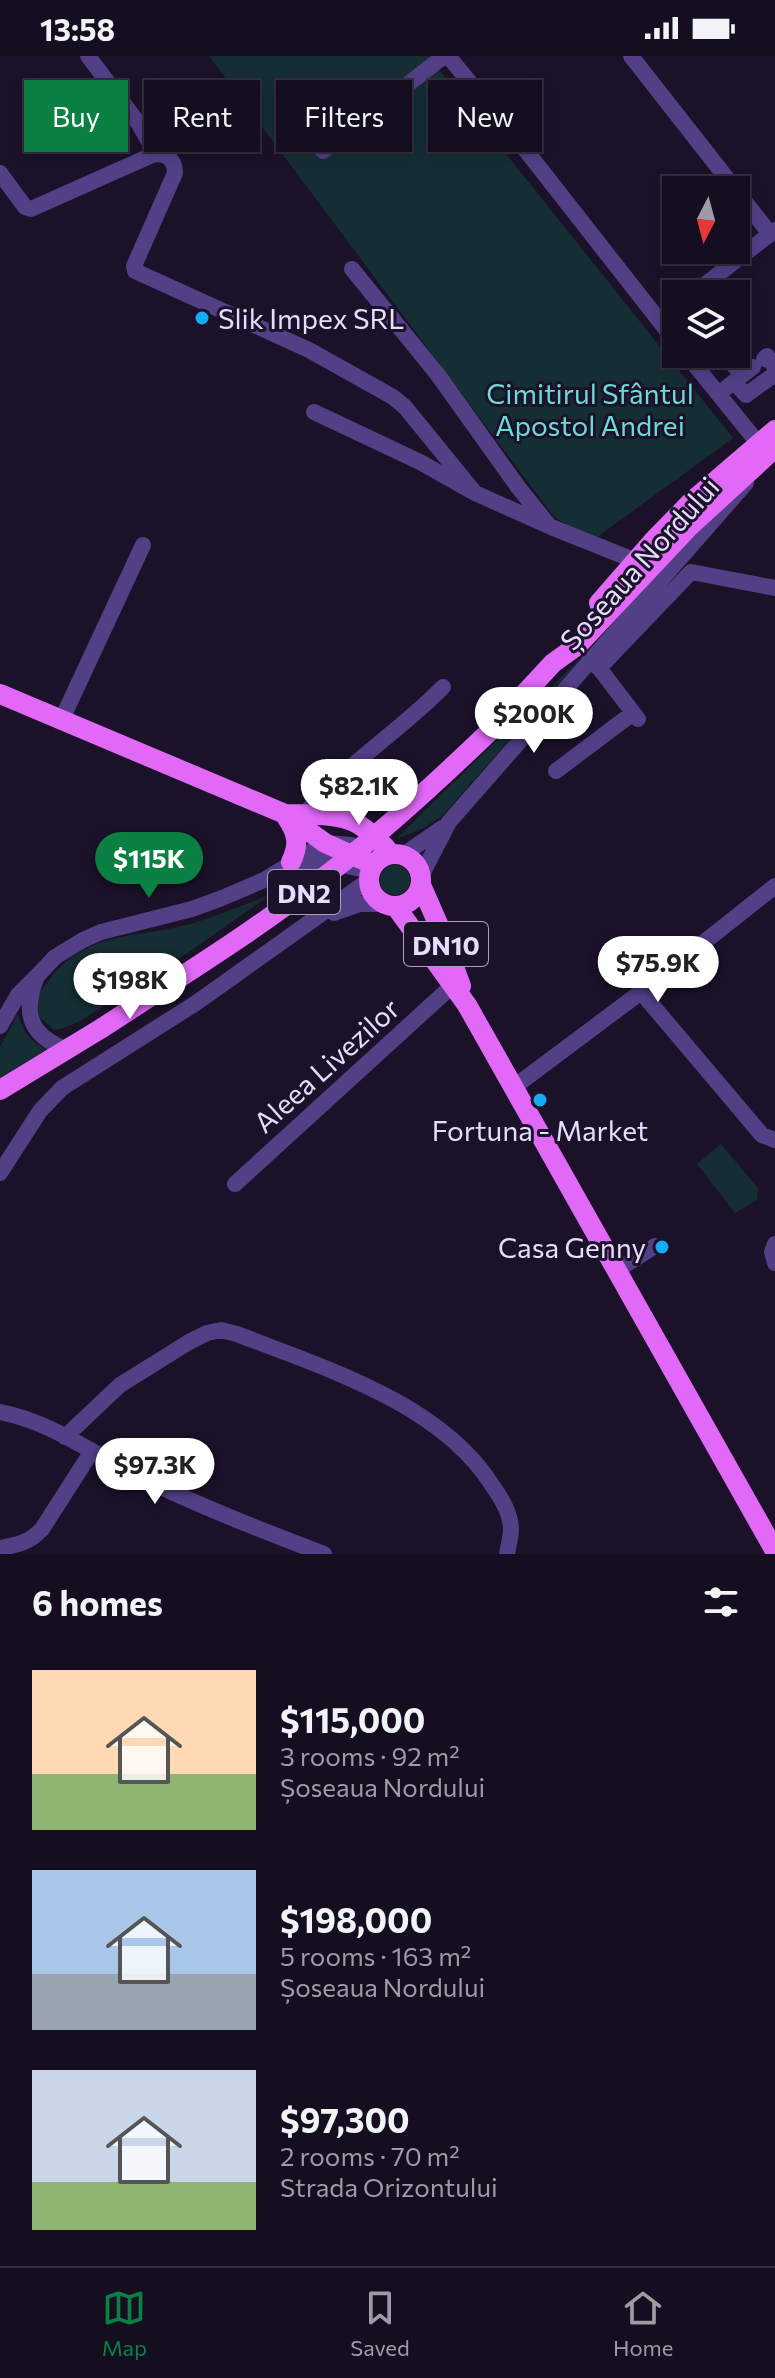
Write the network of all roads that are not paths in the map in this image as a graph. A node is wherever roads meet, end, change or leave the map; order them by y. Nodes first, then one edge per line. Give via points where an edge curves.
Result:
1 (88, 56) edge
2 (446, 56) edge
3 (631, 56) edge
4 (412, 82) edge
5 (156, 154) junction
6 (0, 173) edge
7 (725, 176) edge
8 (750, 206) edge
9 (772, 232) edge
10 (352, 269) dead end
11 (711, 280) edge
12 (662, 318) edge
13 (659, 320) junction
14 (662, 324) edge
15 (697, 368) edge
16 (754, 370) edge
17 (775, 374) edge
18 (718, 394) junction
19 (314, 412) dead end
20 (775, 430) edge
21 (766, 446) edge
22 (475, 493) junction
23 (551, 527) junction
24 (143, 545) dead end
25 (636, 561) junction
26 (775, 588) edge
27 (553, 663) junction
28 (594, 664) junction
29 (443, 687) dead end
30 (0, 694) edge
31 (61, 721) junction
32 (556, 771) dead end
33 (294, 815) junction
34 (449, 822) junction
35 (325, 843) junction
36 (291, 862) junction
37 (382, 864) junction
38 (421, 880) junction
39 (775, 886) edge
40 (390, 905) junction
41 (313, 920) junction
42 (39, 974) junction
43 (452, 986) junction
44 (641, 992) junction
45 (467, 1005) junction
46 (0, 1026) edge
47 (67, 1050) junction
48 (514, 1087) junction
49 (0, 1090) edge
50 (773, 1142) edge
51 (0, 1173) edge
52 (235, 1184) dead end
53 (775, 1244) edge
54 (655, 1246) dead end
55 (775, 1263) edge
56 (617, 1270) junction
57 (0, 1412) edge
58 (65, 1437) junction
59 (92, 1451) junction
60 (0, 1548) edge
61 (775, 1551) edge
62 (324, 1554) edge
63 (507, 1554) edge

1 - 5 street
2 - 4 street
2 - 13 street
3 - 7 street
5 - 6 street via 31,209
5 - 22 street via 169,157 175,173 135,271 309,350 393,397
8 - 9 street
9 - 11 street
10 - 23 street
12 - 13 street
13 - 14 street
15 - 18 street
16 - 17 street via 746,395
16 - 18 street
18 - 21 street
19 - 22 street
20 - 21 main road, Șoseaua Nordului / DN2
21 - 25 main road, Șoseaua Nordului / DN2 via 692,501
21 - 27 main road, Șoseaua Nordului / DN2 via 578,645
21 - 28 street, Șoseaua Nordului via 731,502
22 - 23 street
23 - 25 street
24 - 31 street
25 - 27 main road, Șoseaua Nordului / DN2 via 568,637
26 - 28 street via 691,572
27 - 47 main road, Șoseaua Nordului / DN2, bridge via 489,732 333,870 256,927
28 - 32 street via 636,716
28 - 34 street, Șoseaua Nordului
29 - 33 street
30 - 31 main road
31 - 33 main road
33 - 35 main road
33 - 36 main road via 297,840
33 - 37 main road via 355,823 368,831
34 - 37 street, Șoseaua Nordului
34 - 38 street, Șoseaua Nordului
35 - 36 street
35 - 37 main road
36 - 37 street
36 - 42 street via 222,898 101,932 68,947
37 - 38 main road via 412,860
37 - 40 main road via 375,897
37 - 41 street, Șoseaua Nordului
38 - 40 main road via 415,898
38 - 45 main road, DN10
39 - 44 street
40 - 41 street via 360,904
40 - 43 main road, DN10
41 - 51 street, Șoseaua Nordului via 62,1088 40,1111
42 - 46 street via 18,995
42 - 47 street via 31,993 31,1018 38,1033
43 - 45 main road, DN10
43 - 52 street, Aleea Livezilor
44 - 48 street
44 - 50 street
45 - 48 main road, DN10
47 - 49 main road, Șoseaua Nordului / DN2
48 - 56 main road, DN10
53 - 55 street
54 - 56 street
56 - 61 main road, DN10
57 - 58 street
58 - 59 street
58 - 63 street via 120,1385 189,1342 221,1330 237,1334 356,1380 464,1448 504,1504 511,1528
59 - 60 street via 35,1537
59 - 62 street via 217,1514

